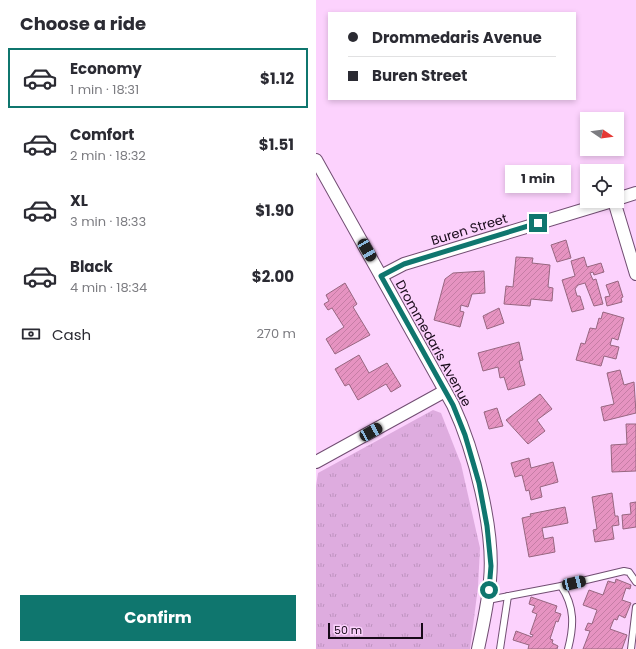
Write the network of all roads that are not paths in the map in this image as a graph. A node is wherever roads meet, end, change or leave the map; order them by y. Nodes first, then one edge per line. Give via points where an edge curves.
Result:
1 (316, 160) edge
2 (636, 193) edge
3 (624, 197) edge
4 (590, 208) edge
5 (615, 208) edge
6 (636, 274) edge
7 (381, 276) junction
8 (445, 391) junction
9 (316, 462) edge
10 (636, 582) edge
11 (562, 586) junction
12 (508, 596) junction
13 (488, 600) junction
14 (636, 607) edge
15 (478, 649) edge
16 (500, 649) edge
17 (568, 649) edge
18 (631, 649) edge

1 - 7 street, Drommedaris Avenue
2 - 3 street
4 - 7 street, Buren Street via 404,264
5 - 6 street
7 - 8 street, Drommedaris Avenue
8 - 9 street
8 - 13 street, Drommedaris Avenue via 460,420 482,497 491,566
10 - 11 lane via 629,572 624,571
11 - 12 lane
11 - 17 lane via 569,597 574,621
12 - 13 lane
12 - 16 lane
13 - 15 street, Drommedaris Avenue
14 - 18 lane

